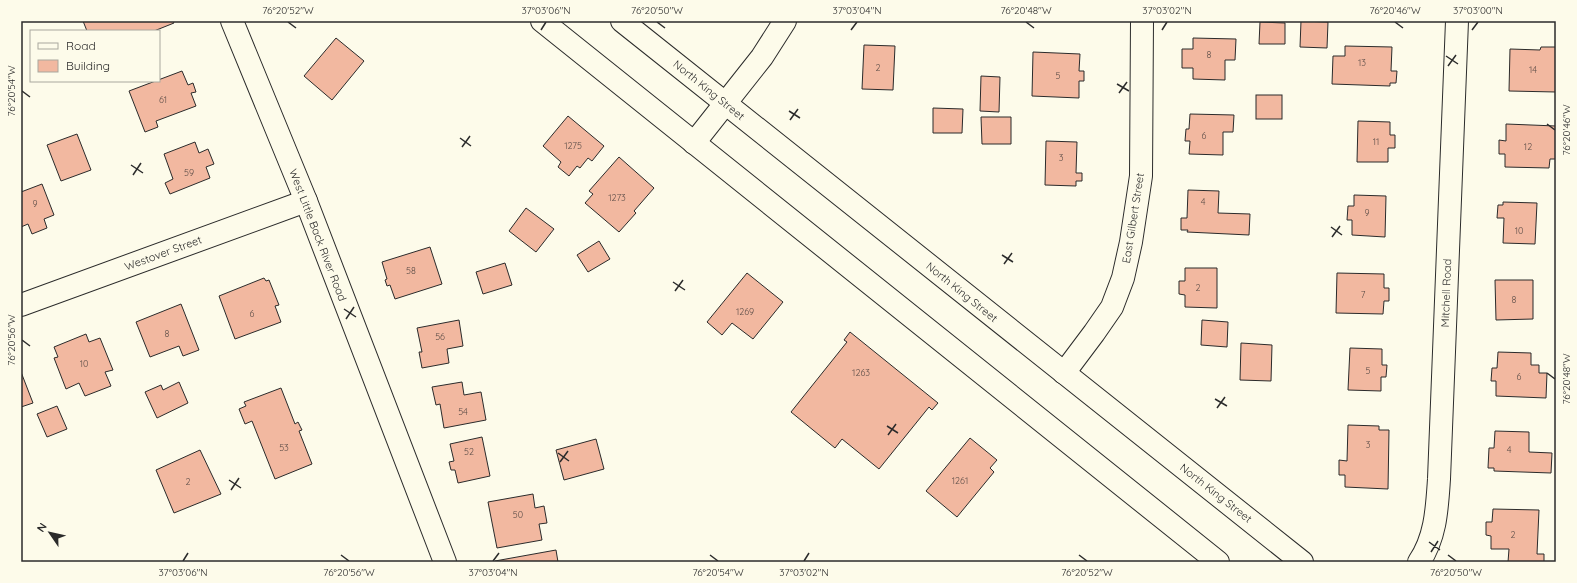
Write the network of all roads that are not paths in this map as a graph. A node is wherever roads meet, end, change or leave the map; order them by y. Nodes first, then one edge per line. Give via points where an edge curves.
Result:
1 (232, 21) edge
2 (542, 21) edge
3 (622, 21) edge
4 (785, 21) edge
5 (1142, 21) edge
6 (1457, 21) edge
7 (726, 103) junction
8 (694, 143) junction
9 (306, 201) junction
10 (21, 305) edge
11 (1064, 373) junction
12 (445, 562) edge
13 (1218, 562) edge
14 (1302, 562) edge
15 (1418, 562) edge

1 - 9 street, West Little Back River Road
2 - 8 street
3 - 7 street, North King Street
4 - 7 street via 762,57
5 - 11 street, East Gilbert Street via 1141,176 1124,278 1112,307
6 - 15 street, Mitchell Road via 1439,479 1434,528 1430,542
7 - 8 street
7 - 11 street, North King Street
8 - 13 street
9 - 10 street, Westover Street
9 - 12 street, West Little Back River Road
11 - 14 street, North King Street

